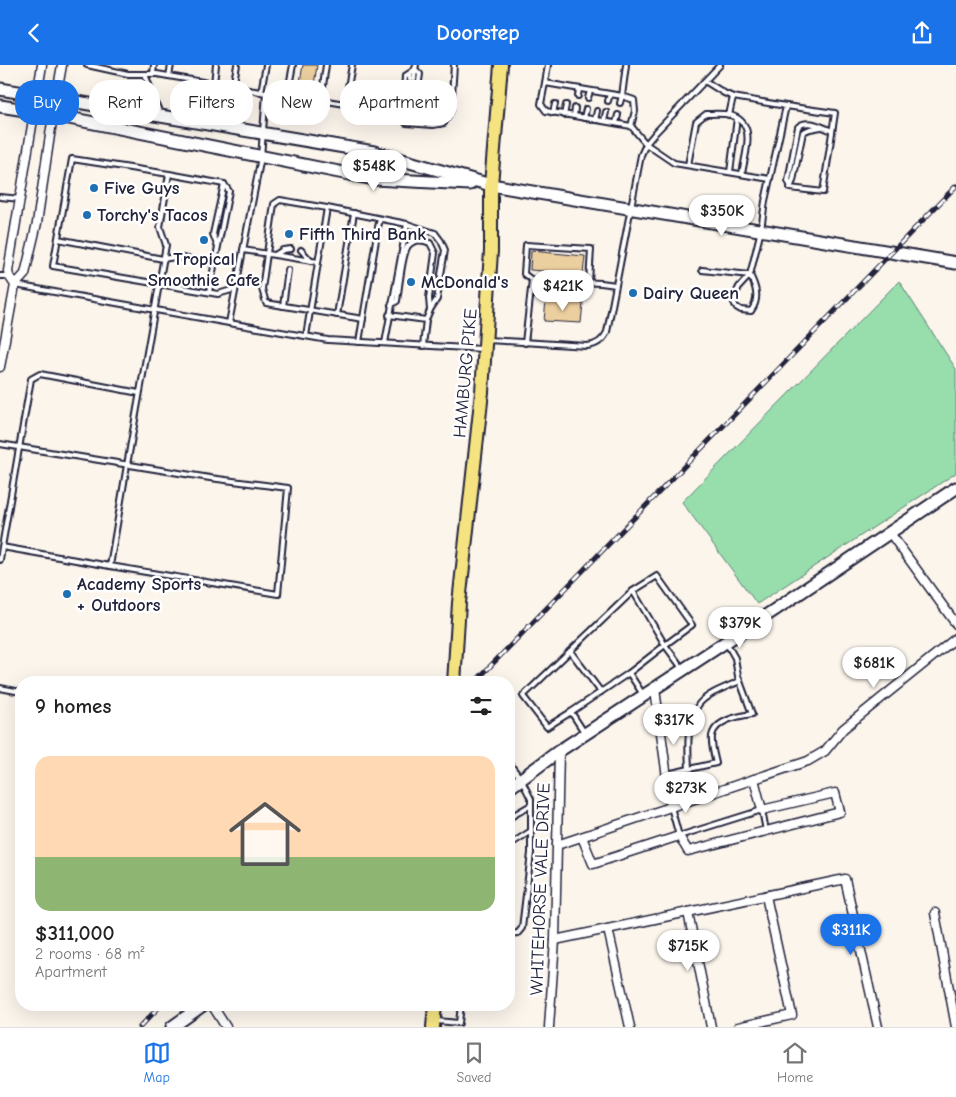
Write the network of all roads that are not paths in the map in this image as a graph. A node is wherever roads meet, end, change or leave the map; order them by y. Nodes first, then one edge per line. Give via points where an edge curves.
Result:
1 (42, 65) edge
2 (62, 65) edge
3 (87, 65) edge
4 (154, 65) edge
5 (171, 65) edge
6 (216, 65) edge
7 (237, 65) edge
8 (266, 65) edge
9 (293, 65) edge
10 (326, 65) edge
11 (352, 65) edge
12 (454, 65) edge
13 (501, 65) edge
14 (548, 65) edge
15 (626, 65) edge
16 (720, 65) edge
17 (416, 67) edge
18 (410, 73) junction
19 (145, 74) junction
20 (153, 74) junction
21 (169, 76) junction
22 (39, 80) edge
23 (60, 80) edge
24 (192, 80) edge
25 (214, 80) edge
26 (234, 80) edge
27 (265, 80) edge
28 (290, 80) edge
29 (324, 80) edge
30 (405, 80) edge
31 (453, 80) edge
32 (705, 81) junction
33 (545, 83) junction
34 (558, 85) junction
35 (570, 87) junction
36 (0, 89) edge
37 (579, 89) junction
38 (590, 91) junction
39 (15, 92) edge
40 (557, 92) dead end
41 (601, 92) junction
42 (568, 94) dead end
43 (610, 94) junction
44 (578, 96) dead end
45 (622, 96) junction
46 (733, 97) junction
47 (588, 98) dead end
48 (600, 99) dead end
49 (608, 101) dead end
50 (330, 102) edge
51 (79, 103) edge
52 (620, 103) dead end
53 (555, 104) dead end
54 (566, 105) dead end
55 (0, 106) edge
56 (412, 106) joint
57 (786, 106) junction
58 (575, 107) dead end
59 (15, 108) edge
60 (586, 109) dead end
61 (597, 111) dead end
62 (606, 112) dead end
63 (553, 113) junction
64 (564, 115) junction
65 (618, 115) dead end
66 (729, 115) junction
67 (574, 116) junction
68 (161, 117) junction
69 (584, 118) junction
70 (737, 118) junction
71 (79, 120) edge
72 (595, 120) junction
73 (604, 121) junction
74 (616, 123) junction
75 (32, 125) edge
76 (52, 125) edge
77 (264, 125) edge
78 (631, 126) junction
79 (821, 127) junction
80 (832, 131) junction
81 (264, 133) junction
82 (646, 143) junction
83 (261, 157) junction
84 (688, 165) junction
85 (730, 172) junction
86 (169, 174) junction
87 (742, 174) junction
88 (770, 179) junction
89 (491, 185) junction
90 (790, 186) junction
91 (0, 197) edge
92 (21, 199) junction
93 (327, 208) junction
94 (631, 208) junction
95 (354, 213) junction
96 (380, 219) junction
97 (407, 224) junction
98 (378, 227) dead end
99 (761, 230) junction
100 (58, 239) junction
101 (376, 240) dead end
102 (292, 249) dead end
103 (243, 250) junction
104 (301, 251) dead end
105 (268, 254) junction
106 (275, 255) junction
107 (163, 259) junction
108 (311, 261) junction
109 (318, 262) junction
110 (214, 263) junction
111 (956, 263) edge
112 (288, 270) dead end
113 (702, 270) dead end
114 (0, 275) edge
115 (750, 275) junction
116 (9, 276) junction
117 (532, 280) junction
118 (589, 283) junction
119 (159, 284) junction
120 (15, 285) junction
121 (616, 285) junction
122 (235, 289) junction
123 (209, 292) junction
124 (391, 305) junction
125 (283, 306) junction
126 (154, 310) junction
127 (430, 310) junction
128 (310, 311) junction
129 (337, 315) junction
130 (389, 315) junction
131 (363, 319) junction
132 (426, 320) junction
133 (229, 323) junction
134 (306, 336) junction
135 (359, 342) junction
136 (385, 343) junction
137 (525, 343) junction
138 (485, 344) junction
139 (423, 346) junction
140 (0, 367) edge
141 (139, 393) junction
142 (0, 444) edge
143 (19, 447) junction
144 (126, 465) junction
145 (956, 488) edge
146 (890, 533) junction
147 (2, 547) junction
148 (0, 560) edge
149 (110, 566) junction
150 (633, 591) junction
151 (956, 624) edge
152 (956, 638) edge
153 (726, 642) junction
154 (665, 645) junction
155 (570, 651) junction
156 (683, 670) junction
157 (629, 673) junction
158 (454, 676) edge
159 (740, 681) junction
160 (0, 688) edge
161 (655, 689) junction
162 (15, 691) edge
163 (601, 692) junction
164 (644, 696) junction
165 (571, 712) junction
166 (586, 734) junction
167 (560, 751) junction
168 (689, 769) junction
169 (515, 771) edge
170 (666, 774) junction
171 (521, 779) junction
172 (754, 779) junction
173 (515, 784) edge
174 (531, 805) junction
175 (671, 807) junction
176 (762, 810) junction
177 (515, 814) edge
178 (531, 831) junction
179 (766, 831) junction
180 (678, 836) junction
181 (582, 837) junction
182 (515, 841) edge
183 (557, 845) junction
184 (766, 896) junction
185 (688, 912) junction
186 (935, 913) dead end
187 (608, 929) junction
188 (515, 933) edge
189 (555, 940) junction
190 (195, 1011) edge
191 (216, 1011) edge
192 (434, 1011) edge
193 (460, 1011) edge
194 (433, 1024) edge
195 (172, 1027) edge
196 (226, 1027) edge
197 (549, 1027) edge
198 (630, 1027) edge
199 (710, 1027) edge
200 (738, 1027) edge
201 (878, 1027) edge
202 (956, 1027) edge

1 - 22 street
2 - 23 street
3 - 19 lane via 128,74
4 - 20 lane
5 - 21 lane
6 - 25 lane
7 - 26 lane
8 - 27 lane
9 - 28 lane
10 - 29 lane
11 - 50 lane via 345,104
12 - 31 lane
13 - 89 main road, HAMBURG PIKE
14 - 33 lane
15 - 45 lane
16 - 32 lane
17 - 18 lane
17 - 18 lane via 414,80
18 - 30 lane via 405,75
19 - 20 lane
19 - 68 lane
20 - 21 lane
21 - 24 lane
32 - 46 lane
32 - 82 lane
33 - 34 lane
33 - 63 lane via 541,104 546,111
34 - 35 lane
34 - 40 lane
35 - 37 lane
35 - 42 lane
36 - 39 main road
37 - 38 lane
37 - 44 lane
38 - 41 lane
38 - 47 lane
41 - 43 lane
41 - 48 lane
43 - 45 lane
43 - 49 lane
45 - 52 lane
45 - 78 lane via 634,100
46 - 57 lane
46 - 66 lane
51 - 68 main road
53 - 63 lane
54 - 64 lane
55 - 59 main road
56 - 56 lane via 408,97 414,90 418,97
57 - 80 lane via 835,113
57 - 88 lane
58 - 67 lane
60 - 69 lane
61 - 72 lane
62 - 73 lane
63 - 64 lane
64 - 67 lane
65 - 74 lane
66 - 70 lane
66 - 84 lane via 706,114 696,122
67 - 69 lane
68 - 81 main road
69 - 72 lane
70 - 85 lane
70 - 87 lane via 748,132
71 - 83 main road
72 - 73 lane
73 - 74 lane
74 - 78 lane
75 - 92 street
76 - 120 street via 37,223 25,274
77 - 81 lane
78 - 82 lane
79 - 80 lane
79 - 90 lane via 803,132
79 - 90 lane via 807,123 798,127 788,181
80 - 90 lane via 823,192
81 - 83 lane
81 - 89 main road via 374,152
82 - 84 lane via 674,163
82 - 94 lane
83 - 89 main road via 374,179
83 - 103 lane
84 - 85 lane
85 - 87 lane
86 - 100 lane via 72,159
86 - 107 lane via 160,227 166,245
86 - 110 lane via 224,184 229,191
87 - 88 lane
88 - 99 lane
89 - 94 main road
89 - 138 main road, HAMBURG PIKE
91 - 92 lane
92 - 116 street
93 - 95 lane
93 - 105 lane via 280,200 274,204
93 - 109 lane
94 - 99 main road
94 - 121 lane
95 - 96 lane
95 - 129 lane
96 - 97 lane
96 - 98 lane
97 - 124 lane
97 - 127 lane via 435,233 445,250 437,299
99 - 111 main road
99 - 115 lane
100 - 107 lane
100 - 119 lane via 53,266
101 - 131 lane
102 - 106 lane
103 - 105 lane
103 - 122 lane
104 - 108 lane
105 - 106 lane
105 - 125 lane via 262,289 266,303
106 - 108 lane
107 - 110 lane via 175,257
107 - 119 lane
108 - 109 lane
109 - 128 lane
110 - 123 lane
112 - 125 lane
113 - 115 lane
114 - 116 lane
115 - 115 lane via 738,287 733,300 741,311 751,311 756,304 757,288
116 - 120 street
117 - 118 lane
117 - 118 lane via 524,274 526,245 591,249
117 - 137 lane
118 - 121 lane
119 - 123 lane
119 - 126 lane
120 - 126 lane
120 - 140 street
121 - 137 lane via 607,332 602,341 587,346
122 - 123 lane
122 - 133 lane
124 - 127 lane via 397,301 405,253 409,245 423,240 430,243 435,253
124 - 130 lane
125 - 128 lane
126 - 133 lane
126 - 141 lane
127 - 132 lane
128 - 129 lane
128 - 134 lane
129 - 131 lane
130 - 132 lane
130 - 136 lane
131 - 135 lane
132 - 139 lane
133 - 134 lane
134 - 135 lane
135 - 136 lane
136 - 139 lane
137 - 138 lane
138 - 139 lane
138 - 158 main road, HAMBURG PIKE
141 - 143 lane via 40,374 32,379
141 - 144 lane
142 - 143 lane
143 - 144 lane
143 - 147 lane
144 - 149 lane
144 - 149 lane via 288,488 278,594
145 - 146 main road
146 - 151 street
146 - 153 main road
147 - 148 lane
147 - 149 lane
150 - 154 lane
150 - 154 lane via 657,575 692,625
150 - 155 lane
152 - 172 street via 843,729 825,751 808,761
153 - 156 main road
153 - 159 lane via 735,658
154 - 156 lane
154 - 157 lane
155 - 163 lane
155 - 165 lane via 522,696 546,727
156 - 161 main road
157 - 163 lane
157 - 164 lane
159 - 168 lane via 700,704 690,725
159 - 168 lane via 752,714 732,718 712,734 716,763
160 - 162 lane
161 - 164 main road
161 - 170 street
163 - 165 lane
164 - 166 main road
165 - 166 lane
166 - 167 main road
167 - 171 main road
167 - 183 street, WHITEHORSE VALE DRIVE
168 - 170 lane
169 - 171 lane
170 - 175 street
171 - 173 main road
171 - 174 lane
172 - 175 street
172 - 176 street
174 - 177 lane
174 - 178 lane
175 - 180 lane
175 - 181 street
176 - 179 lane
176 - 179 street via 835,793 840,812
176 - 180 lane
178 - 182 lane
178 - 188 lane via 522,928
179 - 180 street via 688,851
180 - 181 street via 593,864
181 - 183 street
183 - 189 street, WHITEHORSE VALE DRIVE
184 - 185 street
184 - 200 street via 792,1015
184 - 201 street via 845,879
185 - 187 street
185 - 199 street
186 - 202 street
187 - 189 street
187 - 198 street
189 - 197 street, WHITEHORSE VALE DRIVE
190 - 195 main road
191 - 196 street
192 - 194 main road
193 - 194 lane via 459,1023

